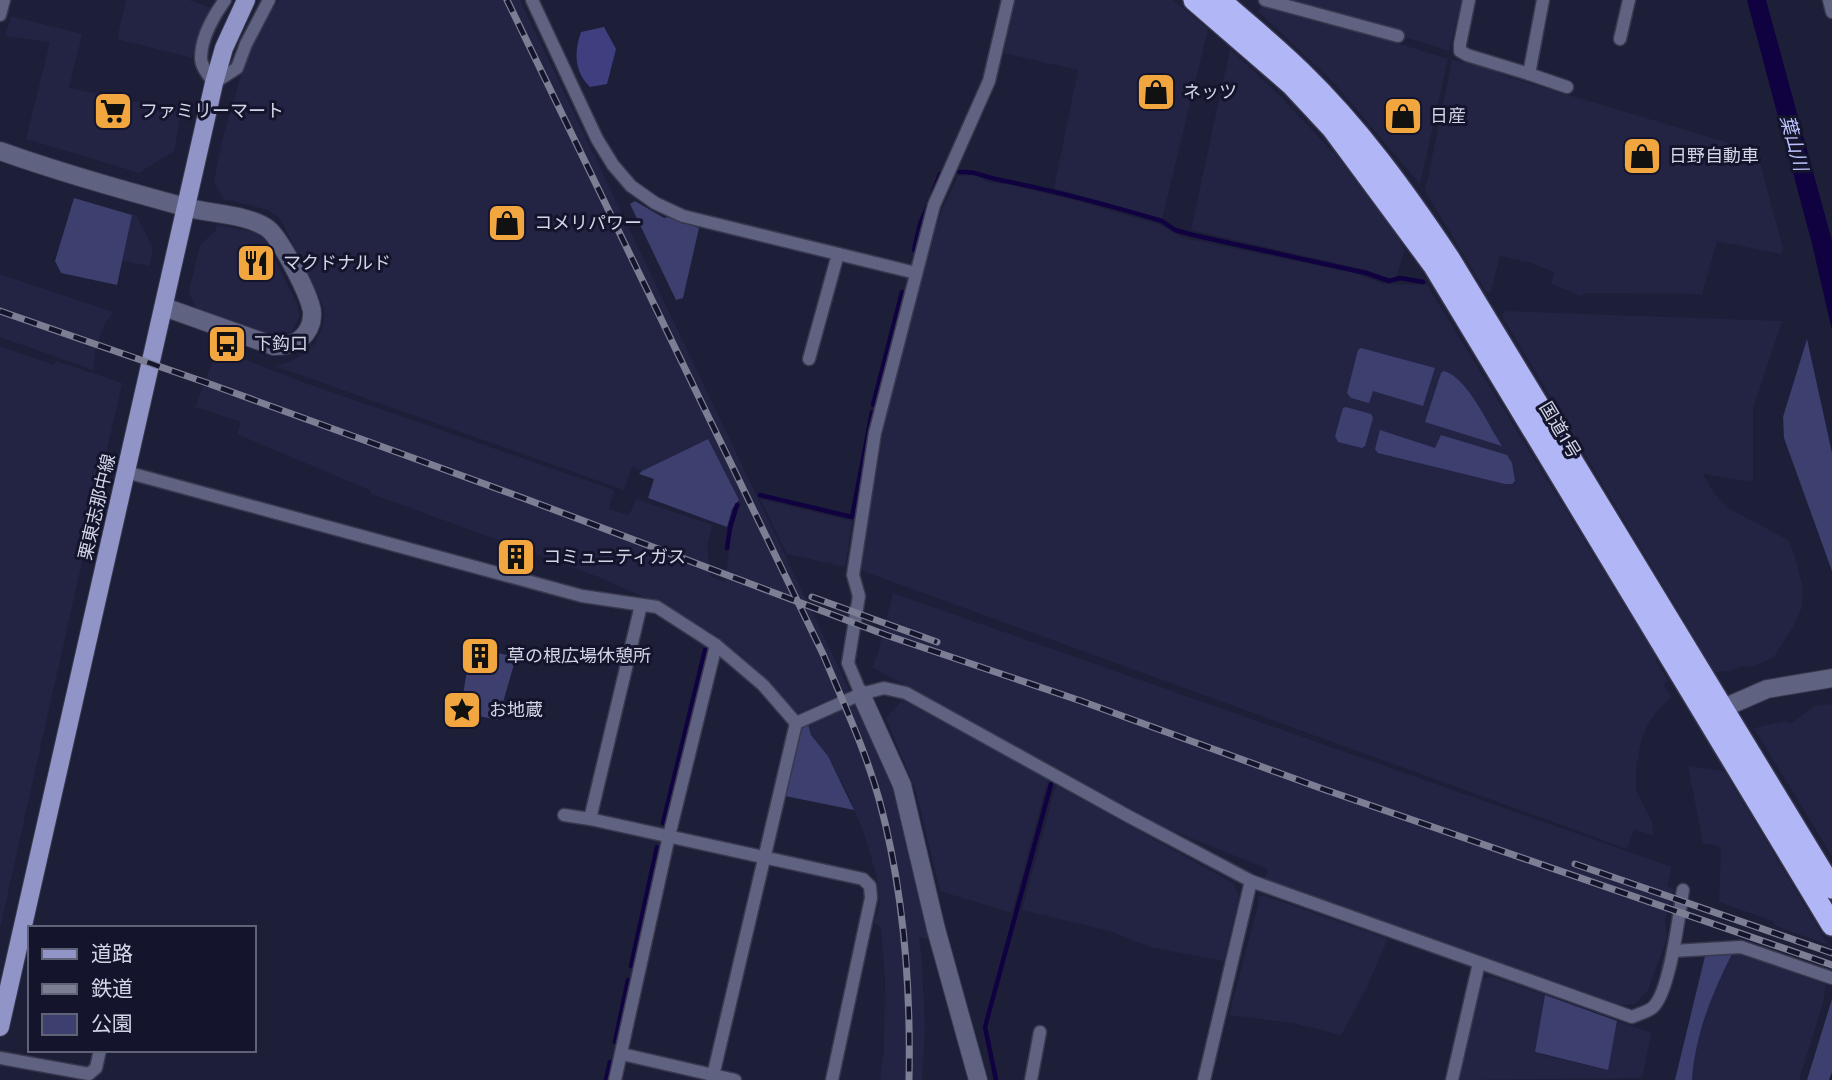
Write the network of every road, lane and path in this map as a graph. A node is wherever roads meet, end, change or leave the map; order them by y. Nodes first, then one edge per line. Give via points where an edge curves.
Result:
1 (4, 0) edge
2 (225, 0) edge
3 (246, 0) edge
4 (269, 0) edge
5 (532, 0) edge
6 (1008, 0) edge
7 (1194, 0) edge
8 (1265, 0) edge
9 (1469, 0) edge
10 (1543, 0) edge
11 (1629, 0) edge
12 (1829, 0) edge
13 (1220, 5) edge
14 (1832, 12) edge
15 (0, 15) edge
16 (1398, 36) dead end
17 (1620, 39) dead end
18 (1529, 74) junction
19 (214, 83) junction
20 (1567, 87) dead end
21 (0, 151) edge
22 (187, 208) junction
23 (838, 254) junction
24 (916, 273) junction
25 (164, 307) junction
26 (809, 359) dead end
27 (126, 472) junction
28 (641, 605) junction
29 (716, 645) junction
30 (1832, 678) edge
31 (861, 694) junction
32 (1714, 712) junction
33 (796, 723) junction
34 (564, 815) dead end
35 (590, 819) junction
36 (669, 836) junction
37 (763, 858) junction
38 (1251, 881) junction
39 (1832, 888) edge
40 (1683, 890) dead end
41 (1832, 925) edge
42 (1673, 951) junction
43 (1479, 963) junction
44 (1832, 978) edge
45 (0, 1027) edge
46 (1040, 1032) dead end
47 (100, 1052) edge
48 (622, 1054) junction
49 (0, 1058) edge
50 (713, 1077) edge
51 (615, 1080) edge
52 (735, 1080) edge
53 (832, 1080) edge
54 (977, 1080) edge
55 (1031, 1080) edge
56 (1204, 1080) edge
57 (1452, 1080) edge

1 - 15 street
2 - 19 street via 207,30 201,58
3 - 19 main road, 栗東志那中線
4 - 19 street via 237,68
5 - 23 street via 597,139 631,186 683,216
6 - 24 street via 989,81 934,205
7 - 13 highway, 国道1号
8 - 16 street
9 - 18 street via 1460,51
10 - 18 street
11 - 17 street
12 - 14 street
13 - 32 highway, 国道1号 via 1301,72 1367,143 1410,200 1456,270
18 - 20 street
19 - 22 main road, 栗東志那中線
21 - 22 street via 52,171
22 - 25 main road, 栗東志那中線
22 - 25 street via 255,222 268,229 280,242 312,307 312,320 298,342 274,346
23 - 24 street
23 - 26 street
24 - 31 street via 875,433 853,575 859,596 848,663
25 - 27 main road, 栗東志那中線
27 - 28 street via 582,596
27 - 45 main road, 栗東志那中線
28 - 29 street via 657,607
28 - 35 street
29 - 33 street via 763,685
29 - 36 street
30 - 32 street via 1767,689
31 - 33 street
31 - 38 street via 884,688 906,693
31 - 54 street via 902,785
32 - 39 highway, 国道1号
32 - 41 highway, 国道1号
33 - 37 street
34 - 35 street
35 - 36 street
36 - 37 street
36 - 48 street
37 - 50 street
37 - 53 street via 863,879 870,886
38 - 43 street
38 - 56 street
40 - 42 street
42 - 43 street via 1663,992 1653,1008 1632,1017
42 - 44 street via 1741,947
43 - 57 street
46 - 55 street
47 - 49 street via 96,1068 89,1074
48 - 50 street
48 - 51 street
50 - 52 street

